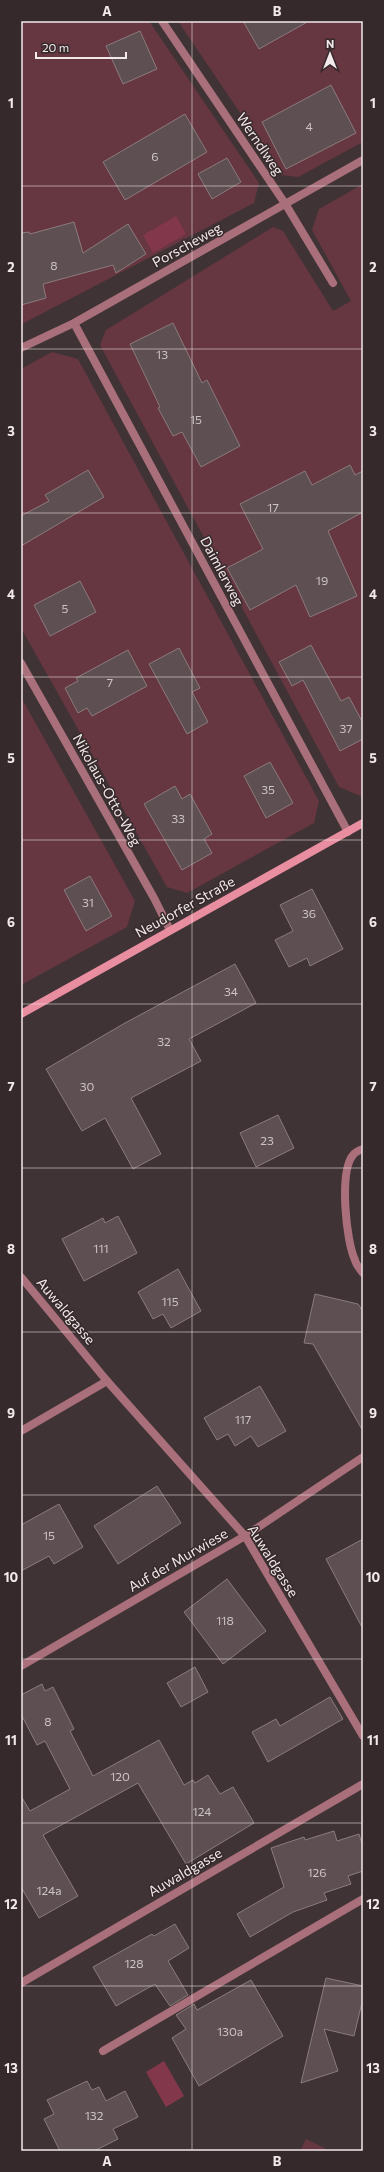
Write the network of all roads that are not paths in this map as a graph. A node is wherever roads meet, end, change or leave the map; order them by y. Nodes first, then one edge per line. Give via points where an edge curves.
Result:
1 (162, 21) edge
2 (363, 160) edge
3 (286, 205) junction
4 (333, 283) dead end
5 (74, 323) junction
6 (21, 348) edge
7 (21, 663) edge
8 (363, 823) edge
9 (348, 832) junction
10 (170, 930) junction
11 (21, 1014) edge
12 (363, 1149) edge
13 (363, 1273) edge
14 (21, 1277) edge
15 (107, 1381) junction
16 (21, 1431) edge
17 (363, 1457) edge
18 (245, 1536) junction
19 (21, 1666) edge
20 (363, 1736) edge
21 (363, 1784) edge
22 (363, 1900) edge
23 (21, 1984) edge
24 (103, 2051) dead end

1 - 3 street, Werndlweg
2 - 3 street, Porscheweg
3 - 4 street, Werndlweg
3 - 5 street, Porscheweg
5 - 6 street, Porscheweg
5 - 9 street, Daimlerweg
7 - 10 street, Nikolaus-Otto-Weg
8 - 9 street, Neudorfer Straße
9 - 10 street, Neudorfer Straße
10 - 11 street, Neudorfer Straße
12 - 13 street via 353,1154 348,1166 344,1204 354,1260
14 - 15 street, Auwaldgasse
15 - 16 street
15 - 18 street, Auwaldgasse
17 - 18 street, Auf der Murwiese
18 - 19 street, Auf der Murwiese
18 - 20 street, Auwaldgasse
21 - 23 street, Auwaldgasse
22 - 24 street

